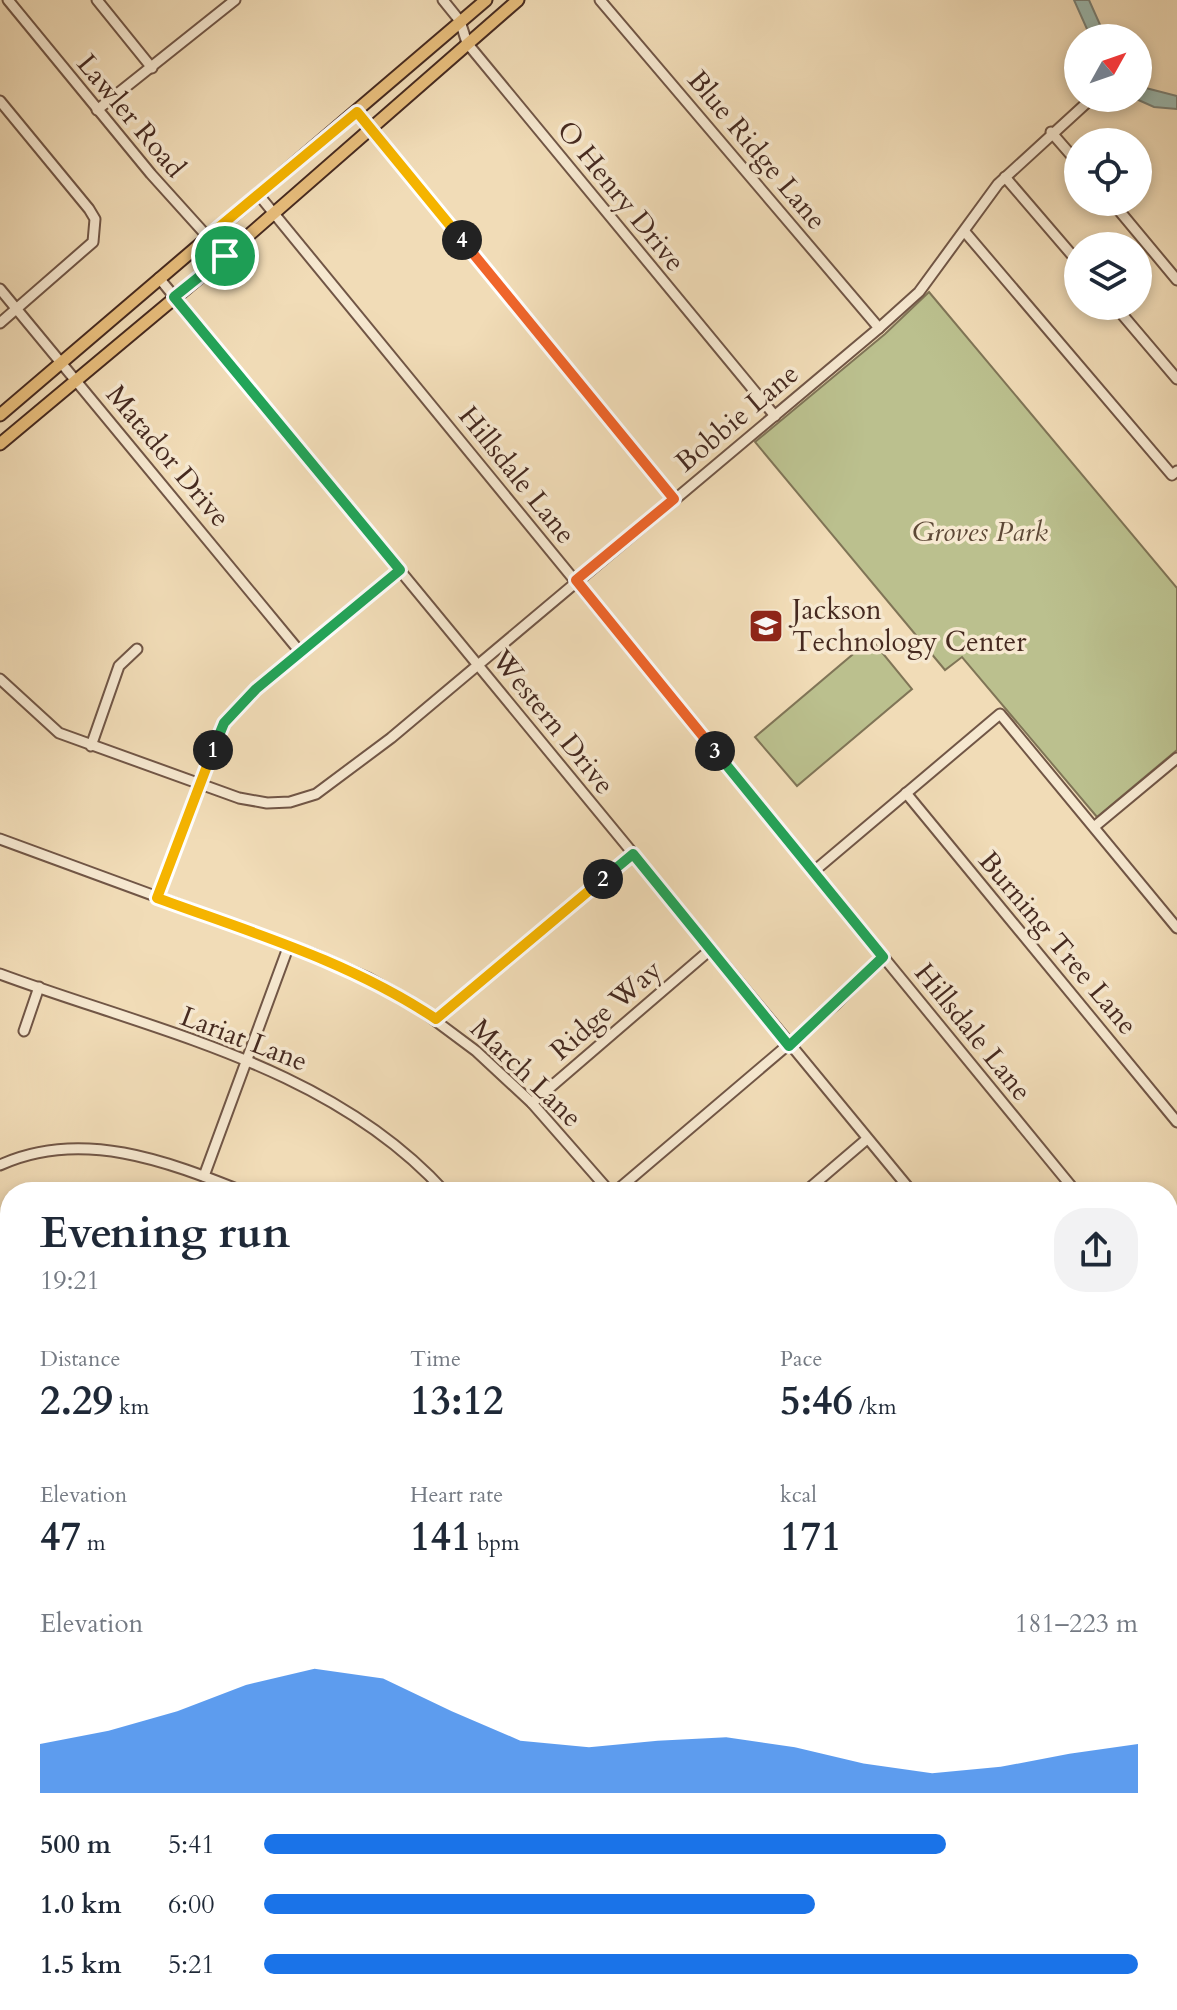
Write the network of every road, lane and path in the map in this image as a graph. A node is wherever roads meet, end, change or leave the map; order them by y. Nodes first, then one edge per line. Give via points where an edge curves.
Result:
1 (8, 0) edge
2 (97, 0) edge
3 (235, 0) edge
4 (443, 0) edge
5 (486, 0) edge
6 (518, 0) edge
7 (600, 0) edge
8 (460, 21) junction
9 (467, 43) junction
10 (152, 68) junction
11 (0, 101) edge
12 (97, 110) junction
13 (357, 112) junction
14 (1075, 112) edge
15 (370, 127) junction
16 (1051, 132) junction
17 (1064, 147) edge
18 (1005, 177) junction
19 (258, 194) junction
20 (274, 212) junction
21 (1124, 216) edge
22 (965, 232) junction
23 (206, 238) junction
24 (1064, 246) edge
25 (225, 256) junction
26 (159, 278) junction
27 (1177, 280) edge
28 (0, 289) edge
29 (174, 297) junction
30 (17, 308) junction
31 (1127, 320) edge
32 (0, 323) edge
33 (879, 328) junction
34 (62, 362) junction
35 (75, 379) junction
36 (1177, 379) edge
37 (0, 415) edge
38 (775, 416) junction
39 (0, 444) edge
40 (1174, 473) edge
41 (674, 499) junction
42 (400, 570) junction
43 (576, 580) junction
44 (137, 649) dead end
45 (301, 653) junction
46 (478, 664) junction
47 (0, 679) edge
48 (91, 746) junction
49 (1177, 758) edge
50 (200, 783) junction
51 (906, 793) junction
52 (1094, 827) junction
53 (0, 839) edge
54 (633, 854) junction
55 (813, 872) junction
56 (157, 898) junction
57 (1177, 928) edge
58 (289, 945) junction
59 (710, 950) junction
60 (883, 957) junction
61 (0, 974) edge
62 (39, 987) junction
63 (436, 1019) junction
64 (24, 1031) dead end
65 (789, 1046) junction
66 (246, 1061) junction
67 (532, 1103) junction
68 (1177, 1122) edge
69 (867, 1139) junction
70 (0, 1165) edge
71 (204, 1176) junction
72 (219, 1182) edge
73 (434, 1182) edge
74 (603, 1182) edge
75 (624, 1182) edge
76 (817, 1182) edge
77 (904, 1182) edge
78 (1068, 1182) edge

1 - 12 street, Lawler Road
2 - 10 street
3 - 10 street
4 - 8 street, O Henry Drive
5 - 8 main road
6 - 9 main road
7 - 33 street, Blue Ridge Lane
8 - 9 street, O Henry Drive
8 - 13 main road
9 - 15 main road
9 - 38 street, O Henry Drive
10 - 12 street
11 - 30 street via 95,219 93,242
12 - 23 street, Lawler Road
13 - 15 street
13 - 19 main road
14 - 16 street, Bobbie Lane
15 - 20 main road
15 - 41 street
16 - 17 street
16 - 18 street, Bobbie Lane
18 - 22 street, Bobbie Lane
18 - 24 street
19 - 20 street, Hillsdale Lane
19 - 23 main road
20 - 25 main road
20 - 43 street, Hillsdale Lane
21 - 27 street
22 - 33 street, Bobbie Lane via 919,292
22 - 40 street
23 - 25 street, Lawler Road
23 - 26 main road
25 - 29 main road
26 - 29 street, Western Drive
26 - 34 main road
28 - 30 street, Matador Drive
29 - 35 main road
29 - 42 street, Western Drive
30 - 32 street
30 - 34 street, Matador Drive
31 - 36 street
33 - 38 street, Bobbie Lane
34 - 35 street, Matador Drive
34 - 37 main road
35 - 39 main road
35 - 45 street, Matador Drive
38 - 41 street, Bobbie Lane
41 - 43 street, Bobbie Lane
42 - 45 street
42 - 46 street, Western Drive
43 - 46 street, Bobbie Lane
43 - 55 street, Hillsdale Lane
44 - 48 street via 119,666
45 - 50 street via 224,723
46 - 50 street, Bobbie Lane via 316,794 267,803
46 - 54 street, Western Drive
47 - 48 street, Bobbie Lane via 45,723
48 - 50 street, Bobbie Lane
49 - 52 street
50 - 56 street
51 - 52 street via 1000,714
51 - 55 street
51 - 68 street, Burning Tree Lane
52 - 57 street
53 - 56 street, March Lane
54 - 59 street, Western Drive
54 - 63 street
55 - 60 street, Hillsdale Lane
56 - 58 street, March Lane
58 - 63 street, March Lane via 368,978
58 - 66 street
59 - 65 street, Western Drive
59 - 67 street, Ridge Way
60 - 65 street
60 - 78 street, Hillsdale Lane
61 - 62 street, Lariat Lane
62 - 64 street
62 - 66 street, Lariat Lane
63 - 67 street, March Lane
65 - 69 street, Western Drive
65 - 75 street
66 - 71 street
66 - 73 street, Lariat Lane via 329,1098 384,1136
67 - 74 street, March Lane
69 - 76 street
69 - 77 street, Western Drive
70 - 71 street via 46,1150 82,1148 149,1157
71 - 72 street

